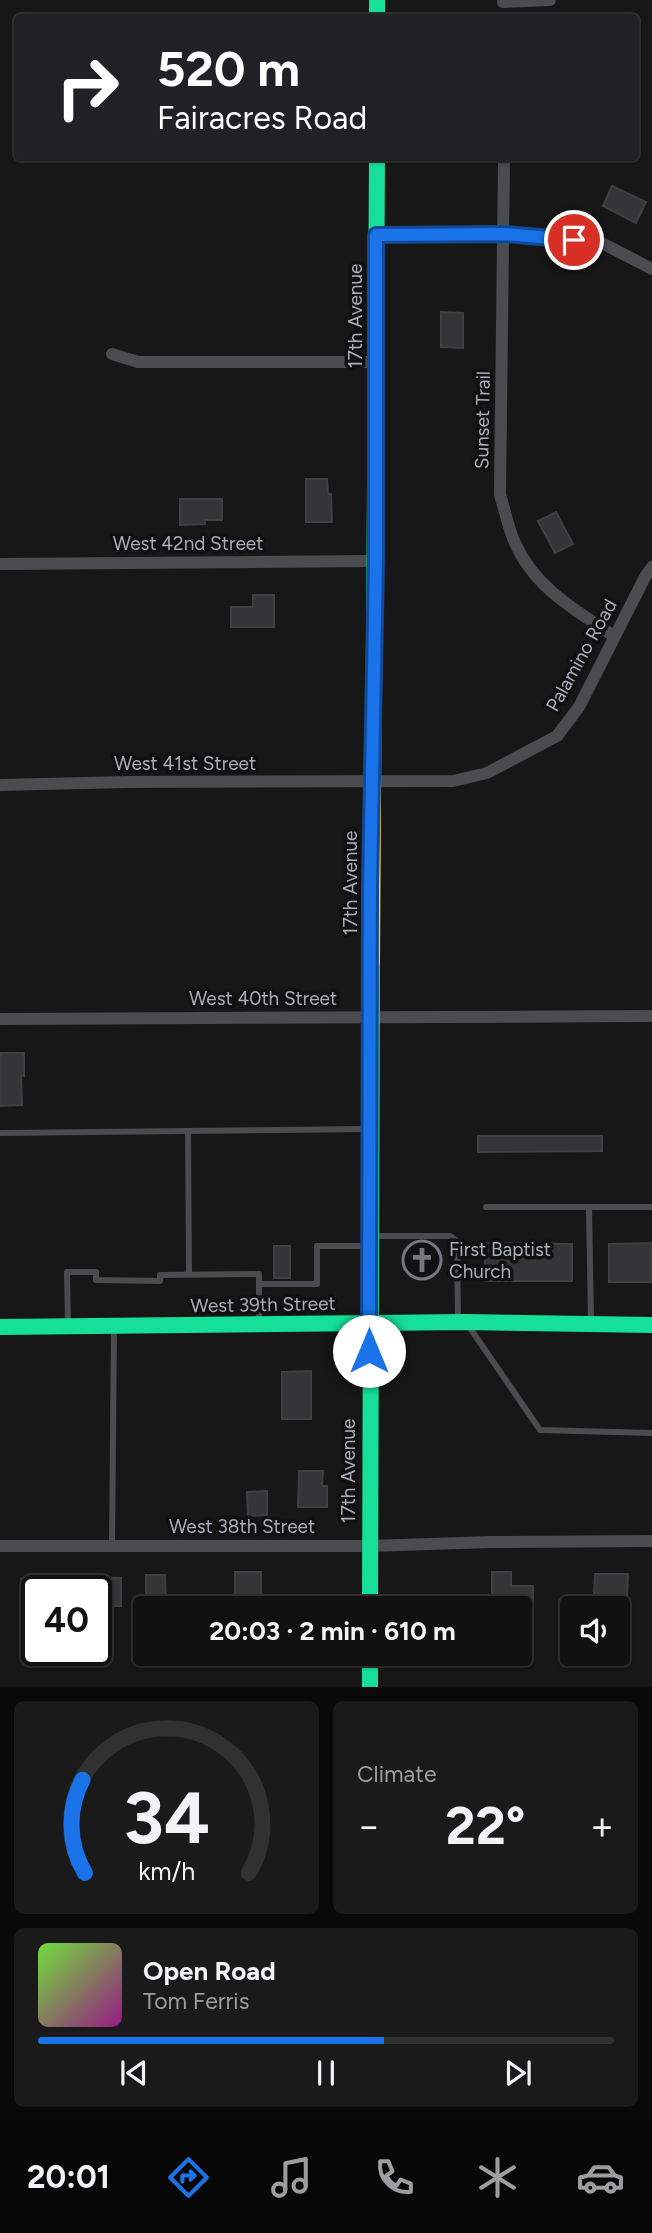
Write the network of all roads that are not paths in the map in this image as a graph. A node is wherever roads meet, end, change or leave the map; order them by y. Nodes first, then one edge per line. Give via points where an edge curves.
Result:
1 (550, 0) edge
2 (503, 1) edge
3 (377, 161) edge
4 (504, 161) edge
5 (505, 234) junction
6 (376, 235) junction
7 (651, 266) edge
8 (112, 354) dead end
9 (376, 362) junction
10 (376, 561) junction
11 (0, 564) edge
12 (652, 567) edge
13 (614, 636) junction
14 (371, 781) junction
15 (0, 785) edge
16 (652, 1016) edge
17 (370, 1017) junction
18 (0, 1019) edge
19 (369, 1129) junction
20 (188, 1131) junction
21 (0, 1133) edge
22 (486, 1207) dead end
23 (589, 1207) junction
24 (652, 1207) edge
25 (369, 1241) junction
26 (189, 1274) junction
27 (259, 1284) junction
28 (462, 1323) junction
29 (369, 1324) junction
30 (260, 1325) junction
31 (591, 1325) junction
32 (652, 1325) edge
33 (114, 1326) junction
34 (68, 1327) junction
35 (0, 1328) edge
36 (652, 1433) edge
37 (652, 1541) edge
38 (112, 1545) junction
39 (0, 1546) edge
40 (369, 1546) junction
41 (370, 1596) edge
42 (370, 1666) edge
43 (370, 1687) edge

1 - 2 street
3 - 6 main road, 17th Avenue
4 - 5 street, Sunset Trail
5 - 6 street
5 - 7 street via 598,242
5 - 13 street, Sunset Trail via 500,495 514,543 540,583
6 - 9 main road, 17th Avenue
8 - 9 street via 138,362
9 - 10 main road, 17th Avenue
10 - 11 street, West 42nd Street
10 - 14 main road, 17th Avenue
12 - 13 street, Palamino Road
13 - 14 street, Palamino Road via 579,707 557,736 487,773 453,781
14 - 15 street, West 41st Street
14 - 17 main road, 17th Avenue
16 - 17 street, West 40th Street
17 - 18 street, West 40th Street
17 - 19 main road, 17th Avenue
19 - 20 lane
19 - 25 main road, 17th Avenue
20 - 21 lane
20 - 26 lane
22 - 23 lane
23 - 24 lane
23 - 31 lane
25 - 27 lane via 317,1246 317,1284
25 - 28 lane via 455,1238
25 - 29 main road, 17th Avenue
26 - 27 lane via 259,1274
26 - 34 lane via 160,1275 160,1281 96,1280 96,1272 67,1272
27 - 30 lane
28 - 29 main road, West 39th Street
28 - 31 main road, West 39th Street
28 - 36 lane via 540,1430
29 - 30 main road, West 39th Street
29 - 40 main road, 17th Avenue
30 - 33 main road, West 39th Street
31 - 32 main road, West 39th Street
33 - 34 main road, West 39th Street
33 - 38 lane
34 - 35 main road, West 39th Street
37 - 40 street, West 38th Street
38 - 39 street, West 38th Street
38 - 40 street, West 38th Street
40 - 41 main road, 17th Avenue
42 - 43 main road

